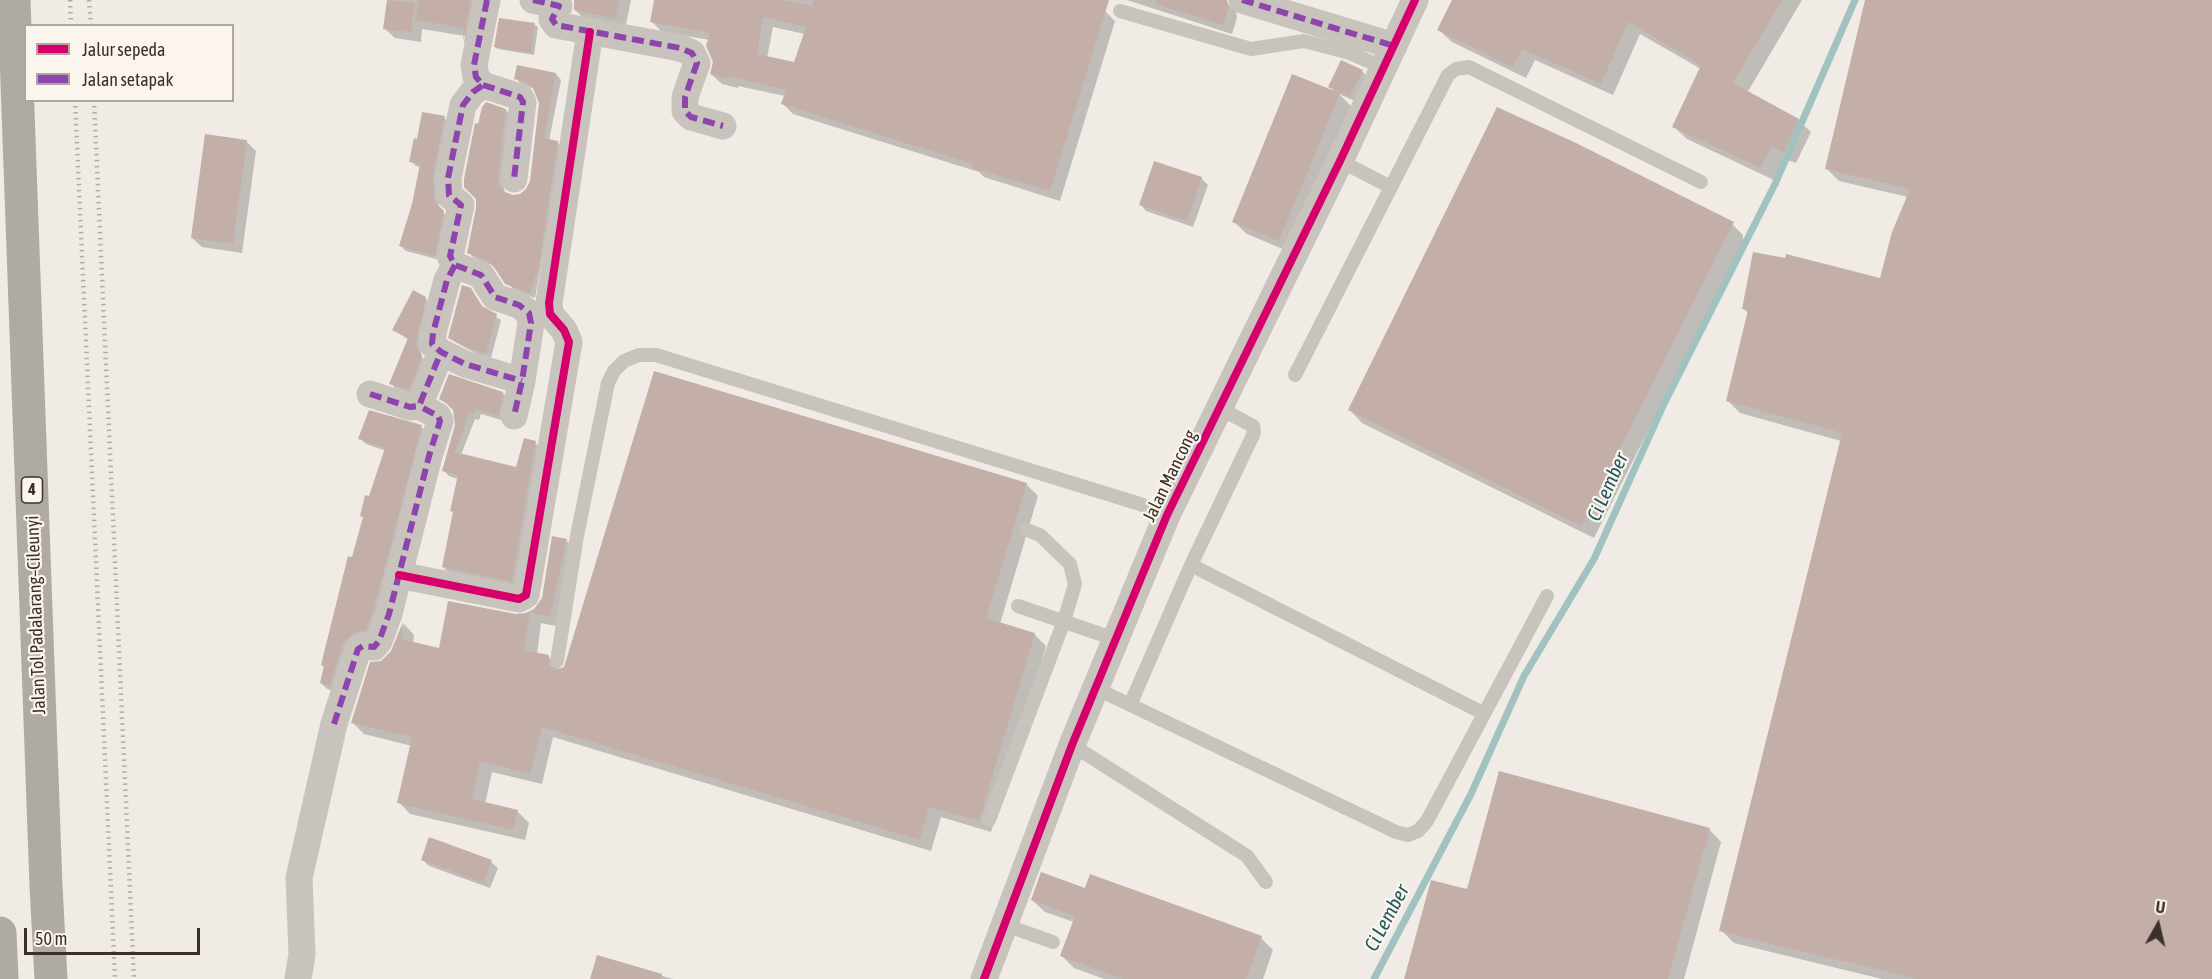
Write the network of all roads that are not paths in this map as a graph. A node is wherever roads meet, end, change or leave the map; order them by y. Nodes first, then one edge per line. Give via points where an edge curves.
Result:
1 (14, 0) edge
2 (487, 0) edge
3 (1242, 0) edge
4 (1415, 0) edge
5 (551, 2) edge
6 (1120, 11) dead end
7 (590, 32) junction
8 (1389, 57) junction
9 (483, 85) junction
10 (723, 126) dead end
11 (1340, 161) junction
12 (513, 180) dead end
13 (1701, 182) dead end
14 (1391, 186) junction
15 (455, 265) junction
16 (441, 352) junction
17 (1295, 375) dead end
18 (522, 381) junction
19 (369, 394) dead end
20 (419, 406) junction
21 (1220, 408) junction
22 (514, 416) dead end
23 (1167, 515) junction
24 (1027, 530) dead end
25 (1191, 565) junction
26 (399, 574) junction
27 (1546, 596) dead end
28 (1018, 606) dead end
29 (1064, 621) junction
30 (1115, 639) junction
31 (557, 661) dead end
32 (1095, 688) junction
33 (1130, 705) junction
34 (1484, 713) junction
35 (1072, 745) junction
36 (989, 820) dead end
37 (1266, 882) dead end
38 (1005, 925) junction
39 (0, 933) edge
40 (1053, 942) dead end
41 (2, 979) edge
42 (51, 979) edge
43 (298, 979) edge
44 (984, 979) edge

1 - 42 highway, Jalan Tol Padalarang–Cileunyi / 4
2 - 9 street via 474,65 476,77
3 - 8 street
4 - 8 street, Jalan Mancong
5 - 7 street via 553,23
6 - 8 lane via 1251,49 1304,42
7 - 10 street via 692,53 697,63 685,98 685,111 691,117
7 - 26 street via 549,303 550,314 569,342 526,595 519,599
8 - 11 street, Jalan Mancong
9 - 12 street via 520,97 523,102
9 - 15 street via 463,105 448,178 449,195 461,205 450,256
11 - 14 lane
11 - 21 street, Jalan Mancong
13 - 14 lane via 1469,68 1456,69 1448,75
14 - 17 lane
15 - 16 street via 433,333 432,344
15 - 18 street via 481,275 495,297 529,313 531,323
16 - 18 street via 465,364
16 - 20 street
18 - 22 street
19 - 20 street via 410,407
20 - 26 street via 440,421
21 - 23 street, Jalan Mancong
21 - 25 lane via 1253,426 1254,433
23 - 30 street, Jalan Mancong
23 - 31 lane via 667,358 639,355 624,361 608,383
24 - 29 lane via 1040,535 1070,564 1075,584
25 - 33 lane
25 - 34 lane
26 - 43 street via 379,641 374,647 357,649 334,724 299,878 302,954
27 - 34 lane
28 - 29 lane
29 - 30 lane
29 - 36 lane
30 - 32 street, Jalan Mancong
32 - 33 lane
32 - 35 street, Jalan Mancong
33 - 34 lane via 1408,835 1427,821
35 - 37 lane via 1247,856
35 - 38 street, Jalan Mancong
38 - 40 lane
38 - 44 street, Jalan Mancong
39 - 41 highway

